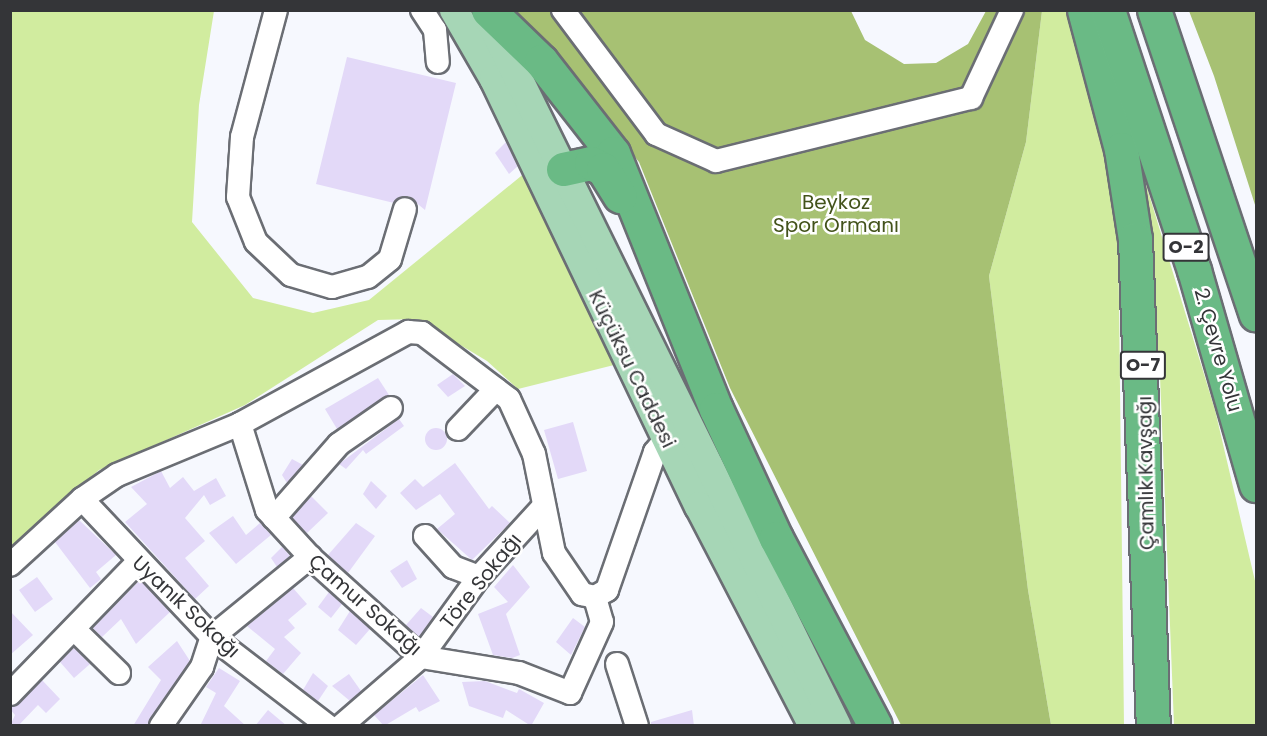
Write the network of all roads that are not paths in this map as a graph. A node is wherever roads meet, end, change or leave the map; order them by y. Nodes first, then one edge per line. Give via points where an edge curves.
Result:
1 (276, 10) edge
2 (422, 10) edge
3 (454, 10) edge
4 (486, 10) edge
5 (563, 10) edge
6 (1012, 10) edge
7 (1083, 10) edge
8 (1108, 10) edge
9 (1154, 10) edge
10 (438, 62) dead end
11 (555, 182) junction
12 (405, 209) dead end
13 (1257, 314) edge
14 (681, 324) junction
15 (496, 389) junction
16 (391, 408) dead end
17 (240, 424) junction
18 (458, 429) dead end
19 (676, 433) junction
20 (1257, 485) edge
21 (82, 499) junction
22 (542, 509) junction
23 (274, 518) junction
24 (425, 536) dead end
25 (310, 557) junction
26 (137, 563) junction
27 (10, 565) edge
28 (479, 577) junction
29 (595, 597) junction
30 (75, 629) junction
31 (212, 637) junction
32 (421, 657) junction
33 (617, 664) dead end
34 (119, 673) dead end
35 (10, 694) edge
36 (1152, 721) edge
37 (161, 726) edge
38 (328, 726) edge
39 (341, 726) edge
40 (636, 726) edge
41 (813, 726) edge
42 (837, 726) edge
43 (875, 726) edge

1 - 12 street via 242,137 238,197 256,242 291,275 332,287 368,277 390,259
2 - 10 street via 435,30
3 - 11 main road, Küçüksu Caddesi
4 - 11 main road, Küçüksu Caddesi
4 - 14 highway via 541,61 613,153
5 - 6 street via 656,134 716,161 971,98
7 - 36 highway, Çamlık Kavşağı / O-7 via 1121,149 1135,239
8 - 20 highway, 2. Çevre Yolu / O-2 via 1194,270
9 - 13 highway, O-2
11 - 14 highway via 576,162 603,169
11 - 19 main road, Küçüksu Caddesi
11 - 19 main road, Küçüksu Caddesi via 598,242 635,320
14 - 43 highway via 776,538
15 - 17 street via 422,333 408,332
15 - 18 street
15 - 22 street via 509,399 534,454
16 - 23 street via 339,444
17 - 21 street via 117,476
17 - 23 street, Çamur Sokağı
19 - 29 street via 655,452 614,576
19 - 41 main road, Küçüksu Caddesi
19 - 42 main road, Küçüksu Caddesi
21 - 26 street, Uyanık Sokağı
21 - 27 street
22 - 28 street, Töre Sokağı
22 - 29 street via 554,553 568,578 582,594
23 - 25 street, Çamur Sokağı
24 - 28 street via 453,567
25 - 31 street
25 - 32 street, Çamur Sokağı
26 - 30 street
26 - 31 street, Uyanık Sokağı
28 - 32 street, Töre Sokağı
29 - 32 street, Çamur Sokağı via 602,622 570,693 519,673
30 - 34 street
30 - 35 street
31 - 37 street via 202,667
31 - 38 street, Uyanık Sokağı
32 - 39 street, Töre Sokağı
33 - 40 street

